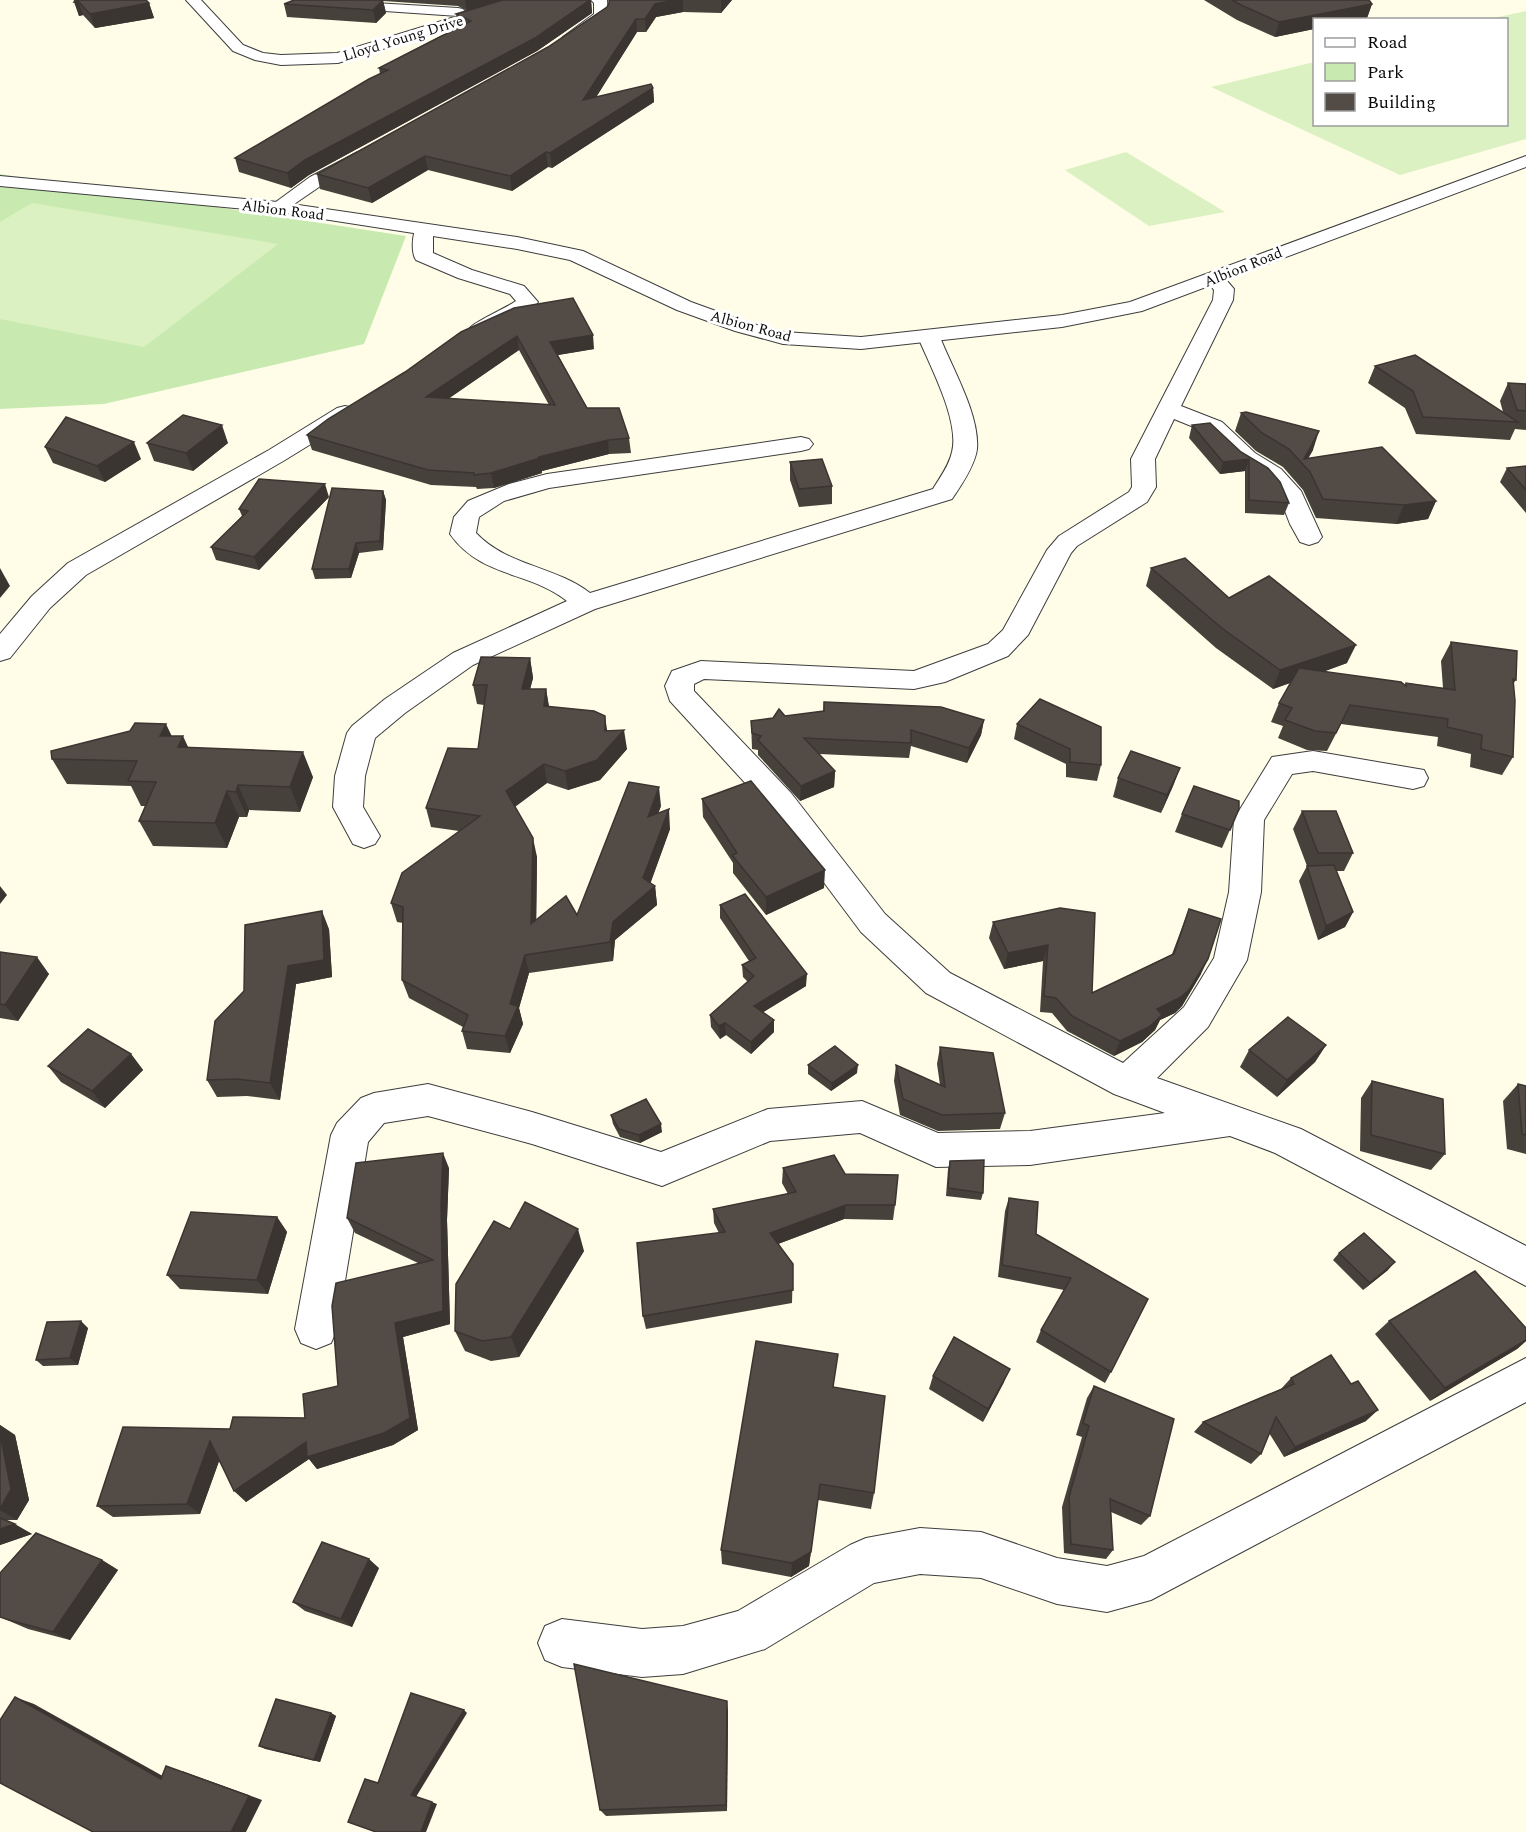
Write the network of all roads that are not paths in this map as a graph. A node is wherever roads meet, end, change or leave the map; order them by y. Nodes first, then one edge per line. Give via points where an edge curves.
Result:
1 (193, 0) edge
2 (525, 0) edge
3 (598, 0) edge
4 (375, 7) edge
5 (496, 9) junction
6 (552, 50) edge
7 (375, 148) edge
8 (1526, 160) edge
9 (0, 181) edge
10 (278, 207) junction
11 (424, 231) junction
12 (1215, 279) junction
13 (465, 335) edge
14 (929, 337) junction
15 (368, 398) edge
16 (1168, 409) junction
17 (801, 444) dead end
18 (1309, 537) dead end
19 (586, 603) junction
20 (0, 652) edge
21 (1413, 778) dead end
22 (364, 836) dead end
23 (1127, 1083) junction
24 (1230, 1120) junction
25 (1526, 1267) edge
26 (316, 1329) dead end
27 (1526, 1378) edge
28 (562, 1643) dead end

1 - 5 street, Lloyd Young Drive via 238,48 281,60 338,58
2 - 5 street, Lloyd Young Drive
3 - 6 street via 601,16
4 - 5 street via 454,12
7 - 10 street
8 - 12 street, Albion Road
9 - 10 street, Albion Road
10 - 11 street, Albion Road
11 - 13 street via 423,256 517,290 528,302 506,317
11 - 14 street, Albion Road via 576,255 684,306 783,338 861,343
12 - 14 street, Albion Road via 1135,307 1062,321
12 - 16 street via 1224,289 1223,300
14 - 19 street via 965,438 961,462 943,494
15 - 20 street via 277,455 77,569 41,602
16 - 18 street via 1214,427 1247,458 1273,474 1288,491
16 - 23 street via 1143,459 1144,487 1138,497 1060,550 1014,635 998,650 914,680 700,670 682,678 680,686 681,694 780,801 873,923 938,983
17 - 19 street via 548,482 512,490 470,511 463,534 472,547 497,562 565,587
19 - 22 street via 462,659 362,734 350,777 348,807
21 - 23 street via 1313,761 1283,764 1249,819 1245,892 1230,960 1196,1017
23 - 24 street
24 - 25 street via 1287,1141
24 - 26 street via 1030,1148 936,1150 862,1117 768,1125 662,1169 428,1100 374,1110 350,1135
27 - 28 street via 1151,1577 1107,1589 1057,1581 981,1556 920,1551 866,1561 748,1632 683,1650 642,1653

